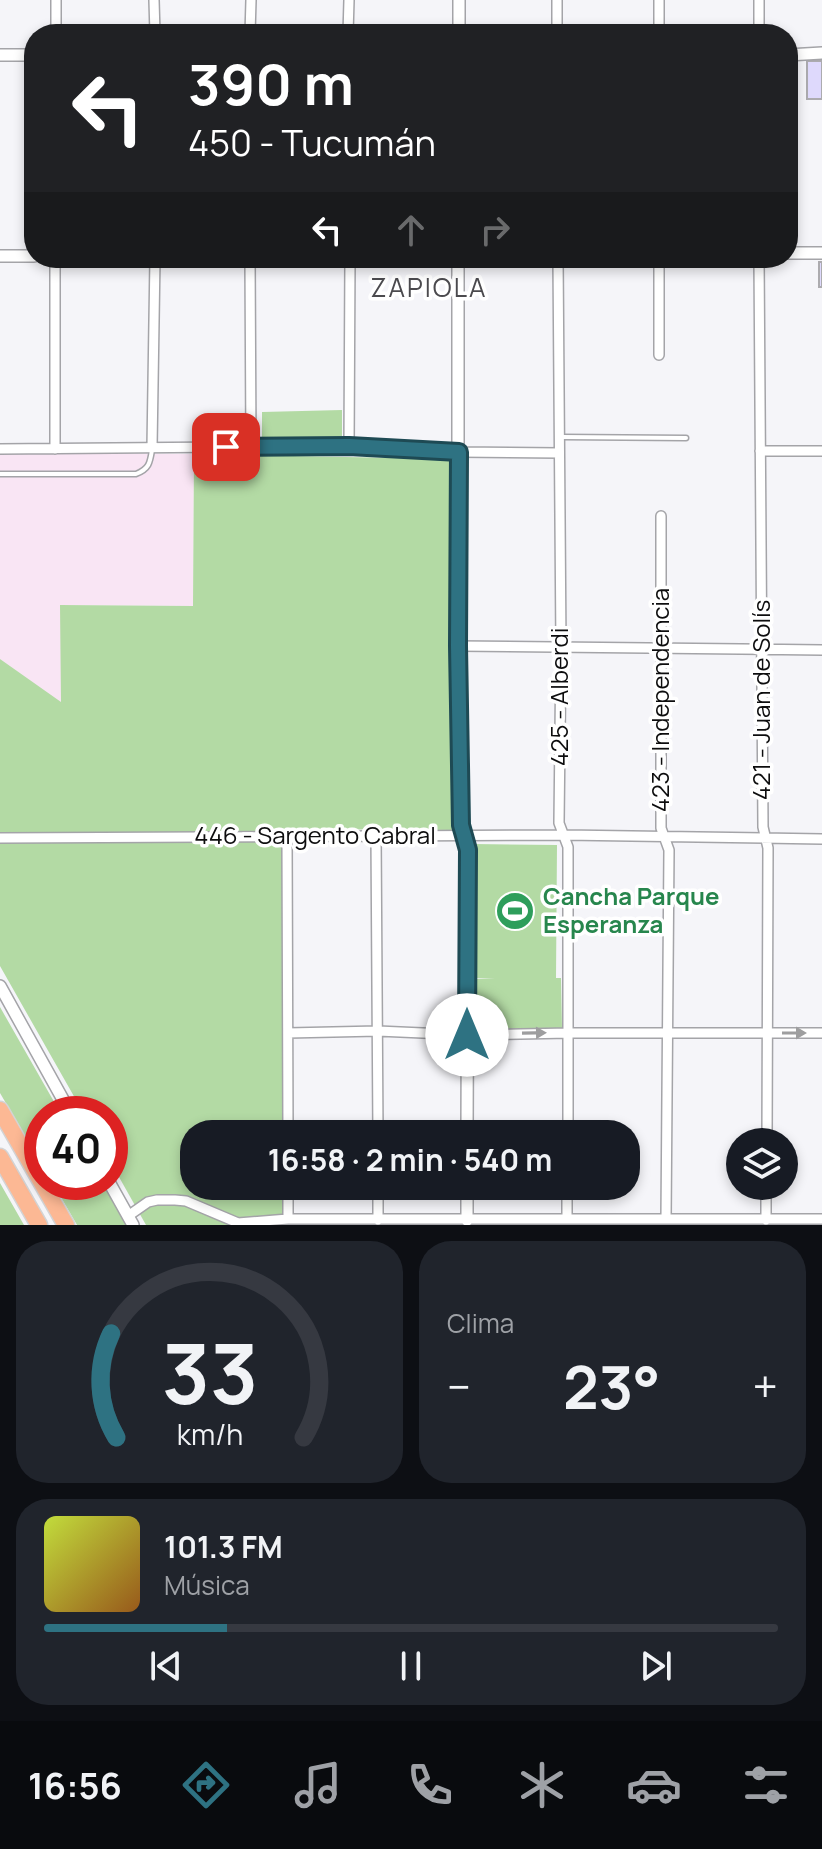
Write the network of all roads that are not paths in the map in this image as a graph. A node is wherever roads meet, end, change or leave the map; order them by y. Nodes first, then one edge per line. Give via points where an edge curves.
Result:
1 (56, 0) edge
2 (154, 0) edge
3 (251, 0) edge
4 (349, 0) edge
5 (459, 0) edge
6 (557, 0) edge
7 (659, 0) edge
8 (759, 0) edge
9 (56, 24) edge
10 (155, 24) edge
11 (250, 24) edge
12 (348, 24) edge
13 (459, 24) edge
14 (557, 24) edge
15 (659, 24) edge
16 (759, 24) edge
17 (822, 53) edge
18 (798, 54) edge
19 (0, 55) edge
20 (24, 55) edge
21 (798, 253) edge
22 (822, 253) edge
23 (0, 256) edge
24 (24, 256) edge
25 (55, 268) edge
26 (155, 268) edge
27 (250, 268) edge
28 (350, 268) edge
29 (458, 268) edge
30 (558, 268) edge
31 (659, 268) edge
32 (759, 268) edge
33 (659, 355) dead end
34 (559, 437) junction
35 (686, 438) dead end
36 (349, 446) junction
37 (152, 447) junction
38 (251, 447) junction
39 (0, 449) edge
40 (55, 449) junction
41 (760, 451) junction
42 (822, 451) edge
43 (459, 452) junction
44 (559, 453) junction
45 (0, 474) edge
46 (661, 516) dead end
47 (458, 646) junction
48 (561, 647) junction
49 (662, 649) junction
50 (763, 650) junction
51 (822, 650) edge
52 (376, 835) junction
53 (463, 835) junction
54 (565, 835) junction
55 (287, 836) junction
56 (665, 837) junction
57 (765, 837) junction
58 (0, 838) edge
59 (822, 839) edge
60 (0, 986) edge
61 (378, 1031) junction
62 (288, 1033) junction
63 (569, 1033) junction
64 (767, 1033) junction
65 (822, 1033) edge
66 (669, 1034) junction
67 (467, 1035) junction
68 (61, 1096) edge
69 (0, 1110) edge
70 (288, 1120) edge
71 (378, 1120) edge
72 (467, 1120) edge
73 (568, 1120) edge
74 (767, 1128) edge
75 (0, 1157) edge
76 (119, 1200) edge
77 (288, 1200) edge
78 (378, 1200) edge
79 (467, 1200) edge
80 (567, 1200) edge
81 (766, 1200) edge
82 (288, 1219) junction
83 (567, 1219) junction
84 (666, 1219) junction
85 (822, 1219) edge
86 (378, 1220) junction
87 (467, 1220) junction
88 (766, 1220) junction
89 (131, 1221) edge
90 (39, 1225) edge
91 (66, 1225) edge

1 - 9 street
2 - 10 street
3 - 11 street
4 - 12 street
5 - 13 street
6 - 14 street
7 - 15 street
8 - 16 street
17 - 18 street
19 - 20 street
21 - 22 street
23 - 24 street
25 - 40 street
26 - 37 street
27 - 38 street
28 - 36 street
29 - 43 street
30 - 34 street, 425 - Alberdi
31 - 33 street
32 - 41 street, 421 - Juan de Solís
34 - 35 lane
34 - 44 street, 425 - Alberdi
36 - 38 street
36 - 43 street
37 - 38 street
37 - 40 street
37 - 45 lane via 150,464 136,474
39 - 40 street
41 - 42 street
41 - 50 street, 421 - Juan de Solís
43 - 44 street
43 - 47 street
44 - 48 street, 425 - Alberdi
46 - 49 street, 423 - Independencia
47 - 48 street
47 - 53 street
48 - 49 street
48 - 54 street, 425 - Alberdi via 559,823
49 - 50 street
49 - 56 street, 423 - Independencia
50 - 51 street
50 - 57 street, 421 - Juan de Solís
52 - 53 street, 446 - Sargento Cabral
52 - 55 street, 446 - Sargento Cabral
52 - 61 street
53 - 54 street, 446 - Sargento Cabral
53 - 67 street via 468,850
54 - 56 street, 446 - Sargento Cabral
54 - 63 street, 425 - Alberdi
55 - 58 street, 446 - Sargento Cabral
55 - 62 street
56 - 57 street, 446 - Sargento Cabral
56 - 66 street, 423 - Independencia
57 - 59 street, 446 - Sargento Cabral
57 - 64 street, 421 - Juan de Solís
60 - 68 street
61 - 62 street
61 - 67 street
61 - 71 street
62 - 70 street
63 - 66 street
67 -> 63 street
63 - 73 street, 425 - Alberdi
64 -> 65 street
64 - 66 street
64 - 74 street, 421 - Juan de Solís
66 - 84 street, 423 - Independencia
67 - 72 street
69 - 91 highway
75 - 90 highway
76 - 89 street
77 - 82 street
78 - 86 street
79 - 87 street
80 - 83 street
81 - 88 street
82 - 86 street
82 - 89 street via 238,1223 186,1201 157,1200 148,1202
83 - 84 street
83 - 87 street
84 - 88 street
85 - 88 street
86 - 87 street

